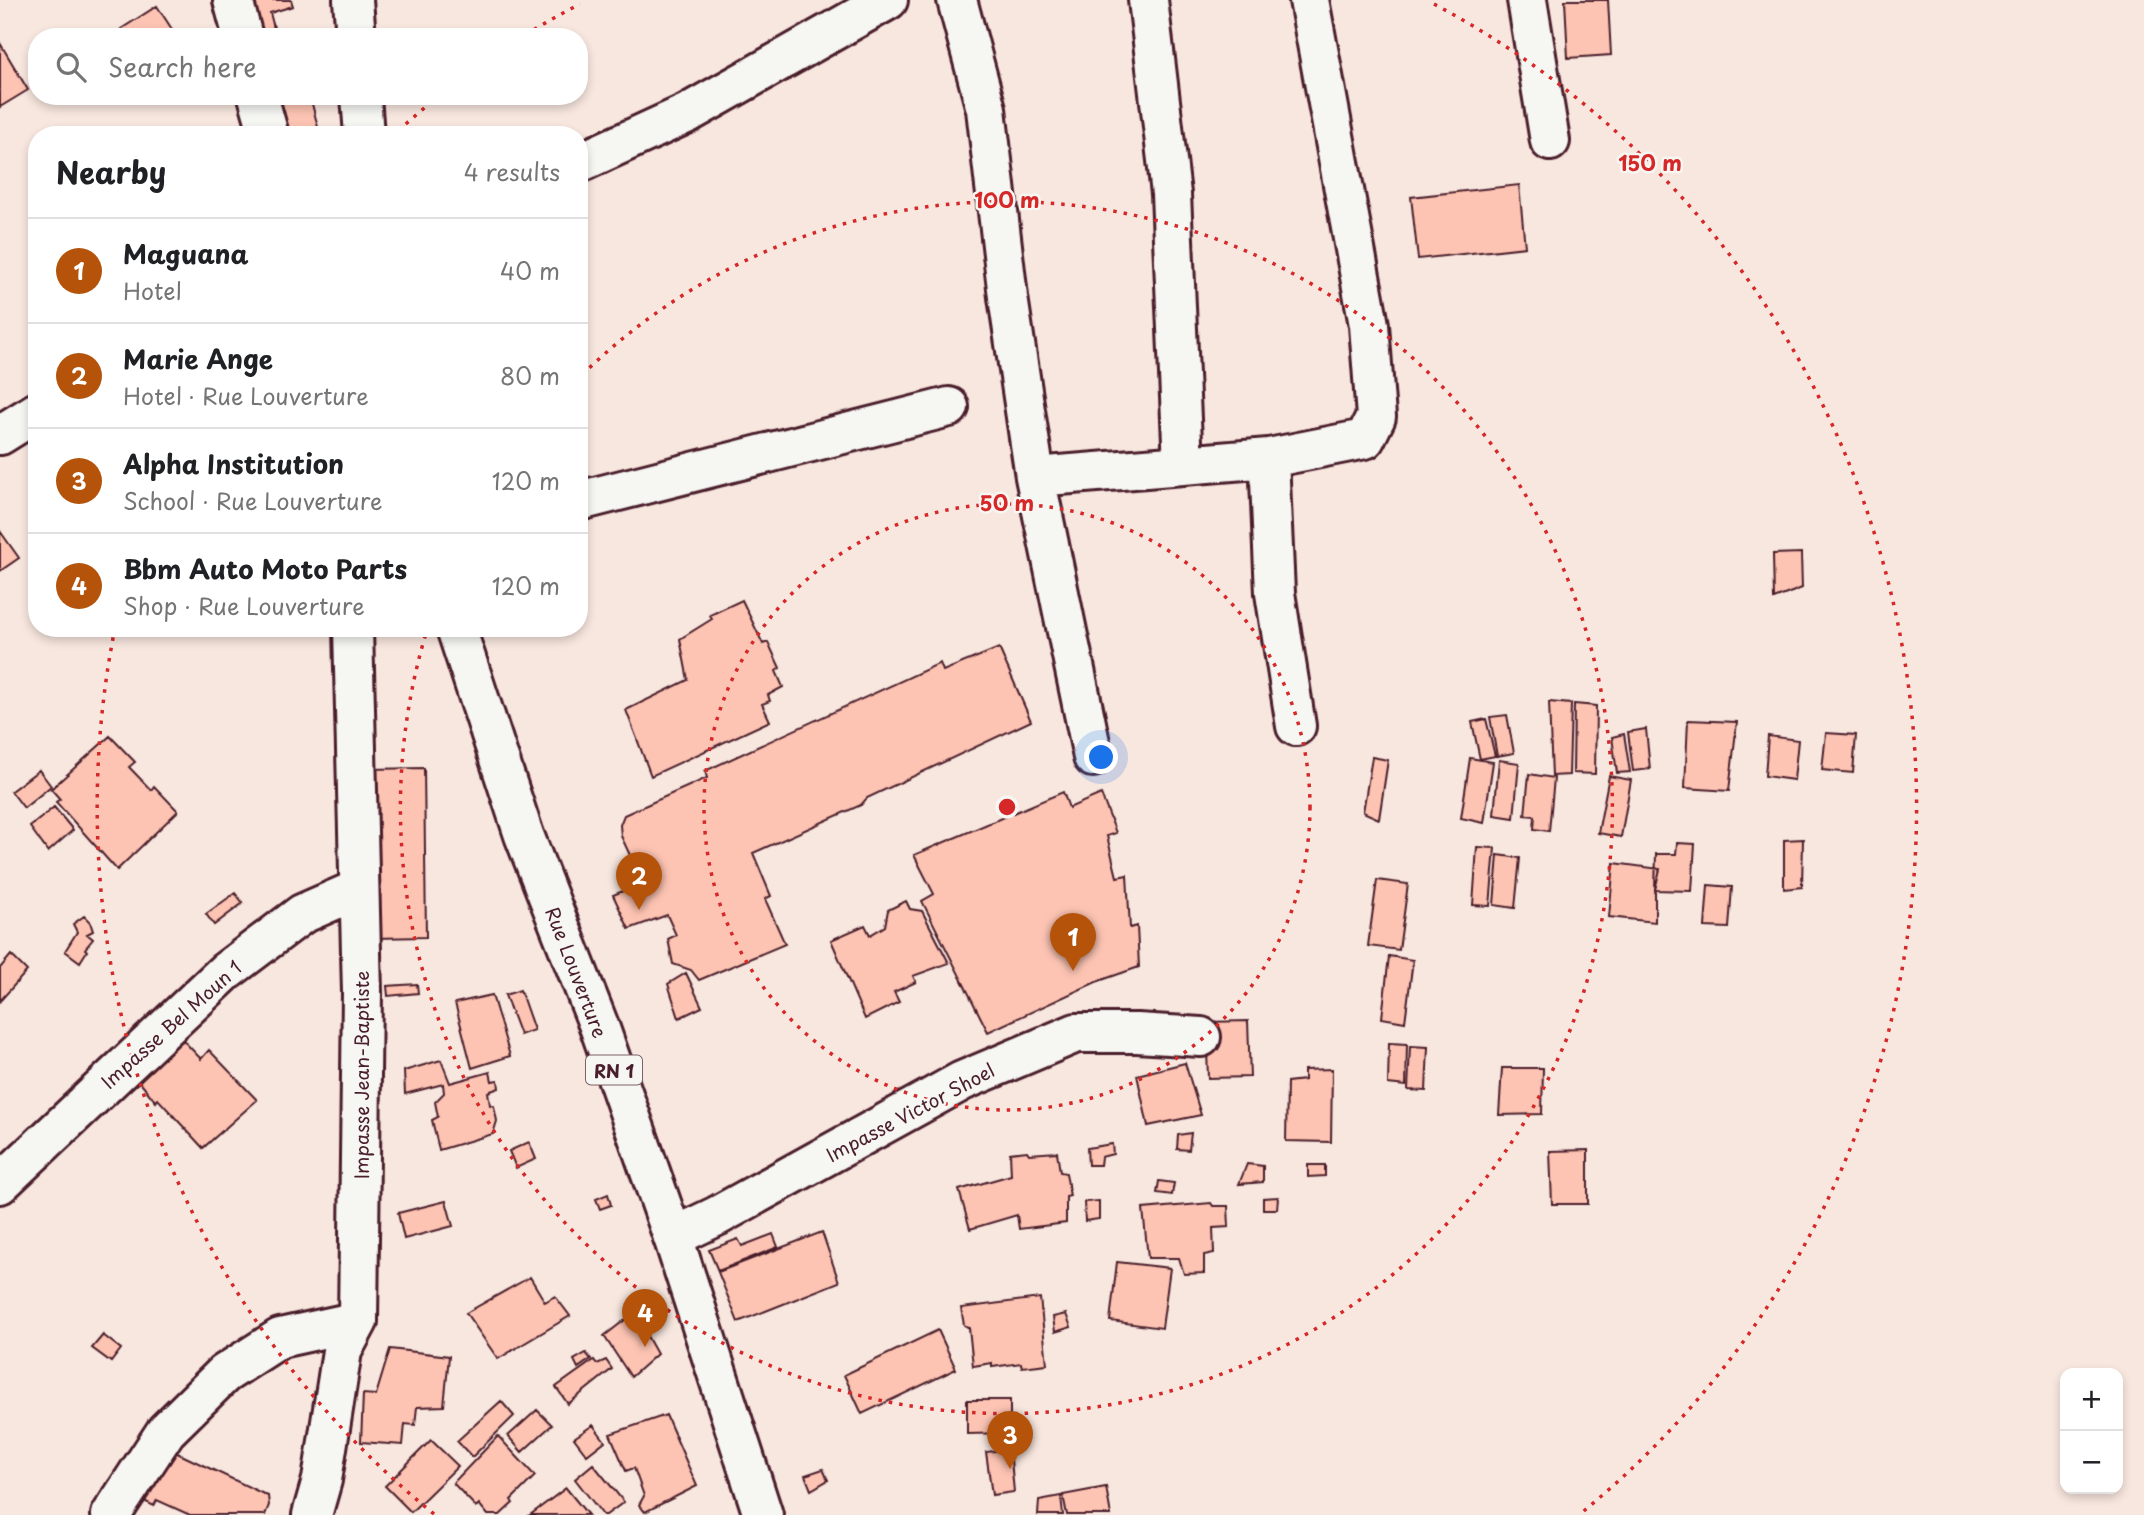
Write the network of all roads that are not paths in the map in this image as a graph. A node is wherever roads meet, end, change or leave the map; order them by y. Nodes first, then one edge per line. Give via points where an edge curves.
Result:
1 (233, 0) edge
2 (353, 0) edge
3 (888, 0) edge
4 (957, 0) edge
5 (1148, 0) edge
6 (1310, 0) edge
7 (1527, 0) edge
8 (241, 28) edge
9 (355, 28) edge
10 (261, 105) edge
11 (362, 105) edge
12 (266, 126) edge
13 (363, 126) edge
14 (1550, 141) dead end
15 (588, 159) edge
16 (949, 407) dead end
17 (28, 418) edge
18 (0, 435) edge
19 (1269, 458) junction
20 (1183, 464) junction
21 (1035, 477) junction
22 (588, 499) edge
23 (353, 637) edge
24 (459, 637) edge
25 (1296, 726) dead end
26 (1093, 757) dead end
27 (359, 889) junction
28 (1201, 1037) dead end
29 (0, 1184) edge
30 (673, 1237) junction
31 (358, 1321) junction
32 (110, 1515) edge
33 (312, 1515) edge
34 (763, 1515) edge

1 - 8 street
2 - 9 street
3 - 15 street via 688,113
4 - 21 street via 986,109
5 - 20 street via 1171,194
6 - 19 street via 1368,325 1376,417 1365,439
7 - 14 street
10 - 12 street
11 - 13 street
16 - 22 street
17 - 18 street
19 - 20 street
19 - 25 street via 1275,593
20 - 21 street
21 - 26 street
23 - 27 street, Impasse Jean-Baptiste
24 - 30 street, Rue Louverture / RN 1 via 524,835 599,1026
27 - 29 street, Impasse Bel Moun 1 via 302,914 225,972
27 - 31 street, Impasse Jean-Baptiste
28 - 30 street, Impasse Victor Shoel via 1076,1033 961,1082
30 - 34 street, Rue Louverture / RN 1
31 - 32 street via 281,1338 224,1374 166,1431
31 - 33 street, Impasse Jean-Baptiste via 342,1351 322,1480

